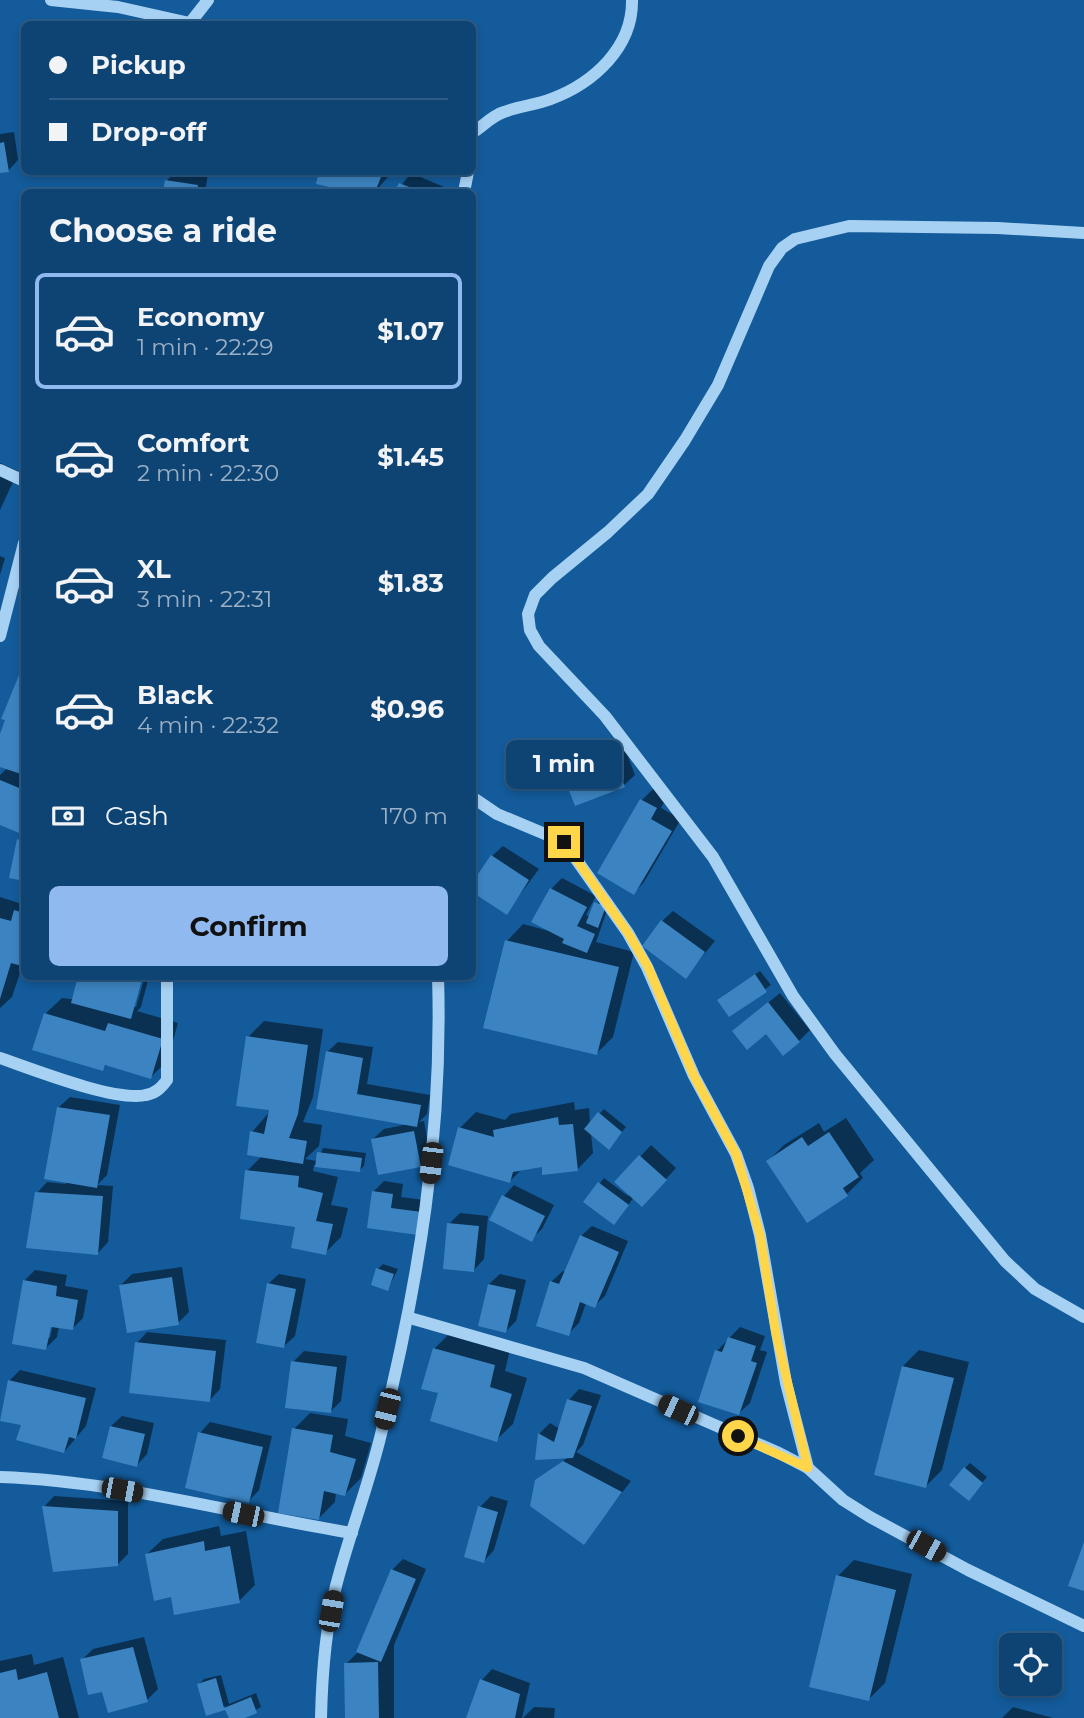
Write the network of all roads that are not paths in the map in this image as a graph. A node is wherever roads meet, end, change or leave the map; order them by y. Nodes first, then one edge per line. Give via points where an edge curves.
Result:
1 (51, 0) edge
2 (208, 0) edge
3 (632, 0) edge
4 (178, 21) edge
5 (194, 21) edge
6 (476, 130) edge
7 (1084, 233) edge
8 (0, 470) edge
9 (21, 480) edge
10 (21, 555) edge
11 (0, 636) edge
12 (476, 800) edge
13 (167, 980) edge
14 (438, 980) edge
15 (0, 1058) edge
16 (1084, 1317) edge
17 (410, 1318) junction
18 (808, 1468) junction
19 (0, 1477) edge
20 (352, 1533) junction
21 (1084, 1626) edge
22 (321, 1718) edge

1 - 4 street
2 - 5 street
3 - 6 street via 625,40 608,62 564,94 503,112
7 - 16 street via 849,226 795,239 782,248 718,385 648,494 552,578 535,596 528,614 538,646 605,716 713,857 793,996 835,1054 1005,1261 1035,1289
8 - 9 street
10 - 11 street
12 - 18 street via 497,814 564,842 648,967 748,1188
13 - 15 street via 167,1080 157,1092 128,1095
14 - 17 street via 438,1112
17 - 18 street via 584,1368
17 - 20 street
18 - 21 street via 870,1517
19 - 20 street via 122,1490
20 - 22 street via 335,1588 323,1657

